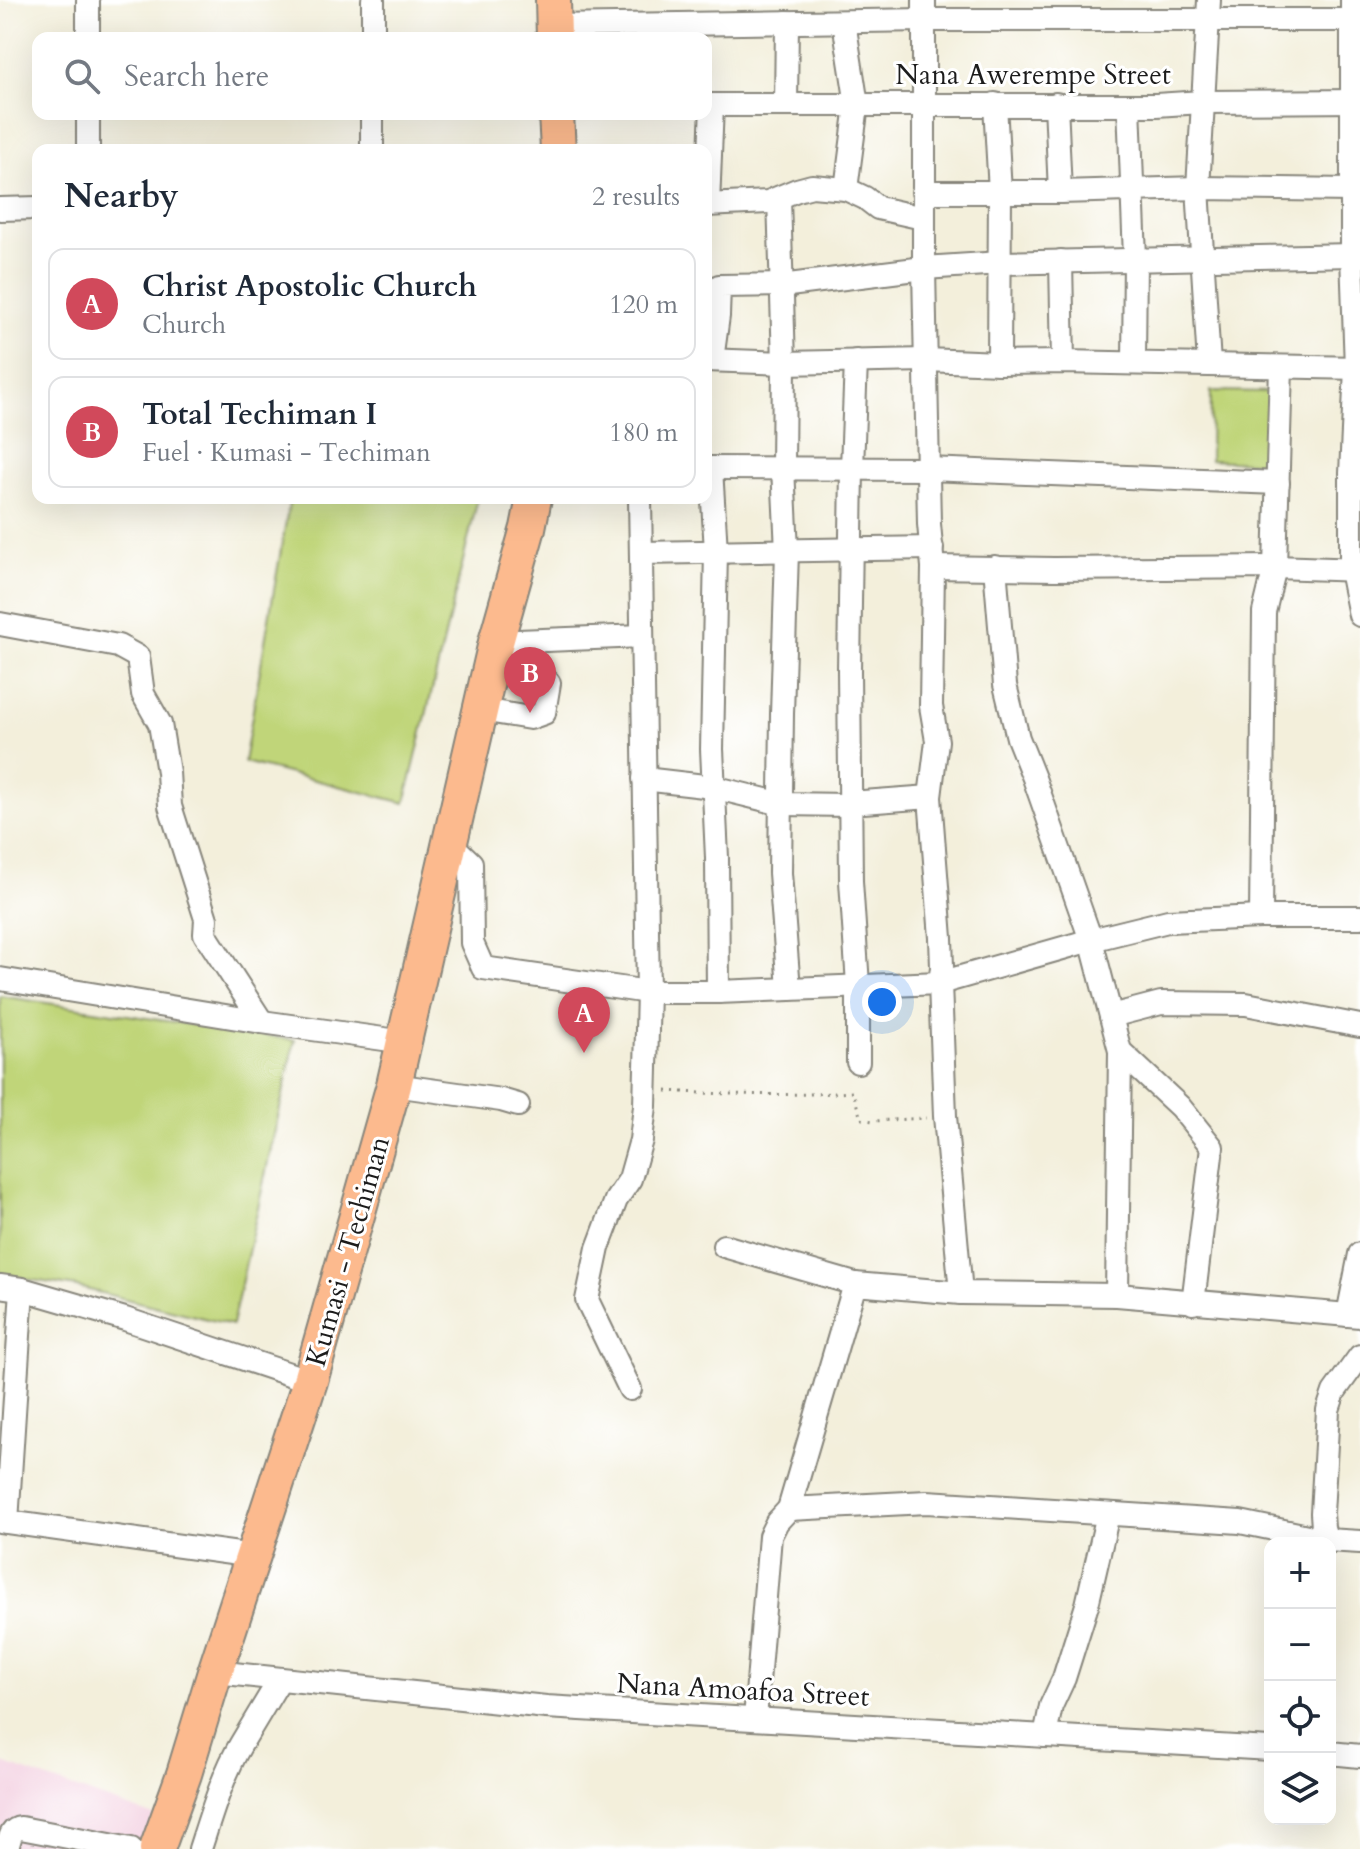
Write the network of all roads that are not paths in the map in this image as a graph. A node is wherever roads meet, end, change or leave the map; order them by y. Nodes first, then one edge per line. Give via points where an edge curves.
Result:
1 (88, 0) edge
2 (373, 0) edge
3 (924, 10) edge
4 (1208, 10) edge
5 (1355, 13) edge
6 (545, 20) edge
7 (787, 22) junction
8 (844, 22) junction
9 (88, 32) edge
10 (373, 32) edge
11 (1356, 101) edge
12 (1202, 102) junction
13 (923, 104) junction
14 (995, 104) junction
15 (1056, 104) junction
16 (712, 105) edge
17 (786, 105) junction
18 (857, 105) junction
19 (1129, 105) junction
20 (88, 120) edge
21 (372, 120) edge
22 (535, 120) edge
23 (556, 120) edge
24 (709, 120) edge
25 (88, 144) edge
26 (372, 144) edge
27 (537, 144) edge
28 (558, 144) edge
29 (708, 144) edge
30 (1198, 188) junction
31 (846, 189) junction
32 (1132, 190) junction
33 (1352, 190) junction
34 (923, 192) junction
35 (1000, 192) junction
36 (1060, 192) junction
37 (779, 198) junction
38 (712, 205) edge
39 (32, 208) edge
40 (0, 209) edge
41 (923, 218) junction
42 (1357, 257) edge
43 (1135, 258) junction
44 (1202, 258) junction
45 (1061, 261) junction
46 (1001, 263) junction
47 (924, 268) junction
48 (782, 284) junction
49 (712, 345) edge
50 (712, 360) edge
51 (926, 360) junction
52 (856, 361) junction
53 (1063, 362) junction
54 (784, 363) junction
55 (999, 363) junction
56 (1134, 363) junction
57 (1209, 364) junction
58 (1281, 367) junction
59 (1358, 368) edge
60 (783, 467) junction
61 (712, 468) edge
62 (852, 468) junction
63 (928, 469) junction
64 (1356, 473) edge
65 (1278, 483) junction
66 (512, 504) edge
67 (533, 504) edge
68 (640, 504) edge
69 (712, 504) edge
70 (851, 549) junction
71 (716, 551) junction
72 (787, 551) junction
73 (641, 553) junction
74 (933, 558) junction
75 (995, 567) junction
76 (1275, 567) junction
77 (1356, 570) edge
78 (1360, 615) edge
79 (0, 624) edge
80 (642, 636) junction
81 (495, 650) junction
82 (481, 710) junction
83 (644, 779) junction
84 (713, 787) junction
85 (930, 797) junction
86 (850, 803) junction
87 (782, 804) junction
88 (450, 843) junction
89 (1261, 917) junction
90 (1360, 917) edge
91 (1091, 940) junction
92 (0, 979) edge
93 (940, 983) junction
94 (858, 985) junction
95 (789, 989) junction
96 (648, 992) junction
97 (718, 992) junction
98 (1111, 1016) junction
99 (262, 1022) junction
100 (1360, 1026) edge
101 (405, 1042) junction
102 (1120, 1051) junction
103 (858, 1062) dead end
104 (394, 1085) junction
105 (518, 1105) dead end
106 (724, 1246) dead end
107 (1360, 1254) edge
108 (855, 1284) junction
109 (11, 1287) edge
110 (961, 1293) junction
111 (1117, 1295) junction
112 (1193, 1303) junction
113 (1354, 1316) edge
114 (1360, 1356) edge
115 (310, 1381) junction
116 (630, 1389) dead end
117 (789, 1509) junction
118 (1108, 1514) junction
119 (4, 1522) edge
120 (1305, 1537) edge
121 (1326, 1537) edge
122 (1336, 1542) edge
123 (1360, 1542) edge
124 (253, 1556) junction
125 (215, 1672) junction
126 (280, 1679) junction
127 (755, 1719) junction
128 (1045, 1736) junction
129 (1264, 1749) edge
130 (1336, 1750) edge
131 (1360, 1756) edge
132 (7, 1849) edge
133 (131, 1849) edge
134 (157, 1849) edge
135 (200, 1849) edge

1 - 9 street
2 - 10 street
3 - 4 street
3 - 8 street
3 - 13 street
4 - 5 street
4 - 12 street
5 - 11 street
6 - 7 street
7 - 8 street
7 - 17 street
8 - 18 street
11 - 12 street, Nana Awerempe Street
11 - 33 street
12 - 19 street, Nana Awerempe Street
12 - 30 street
13 - 14 street, Nana Awerempe Street
13 - 18 street, Nana Awerempe Street
13 - 34 street
14 - 15 street, Nana Awerempe Street
14 - 35 street
15 - 19 street, Nana Awerempe Street
15 - 36 street
16 - 17 street, Nana Awerempe Street
17 - 18 street, Nana Awerempe Street
18 - 31 street
19 - 32 street
20 - 25 street
21 - 26 street
22 - 27 highway
23 - 28 highway
24 - 29 street
30 - 32 street
30 - 33 street
30 - 44 street
31 - 37 street via 812,186
31 - 41 street via 878,208
32 - 36 street
32 - 43 street
33 - 42 street
34 - 35 street
34 - 41 street
35 - 36 street
35 - 46 street
37 - 38 street
37 - 48 street
39 - 40 street
41 - 47 street
42 - 44 street
42 - 59 street
43 - 44 street
43 - 45 street
43 - 56 street
44 - 57 street
45 - 46 street
45 - 53 street
46 - 47 street
46 - 55 street
47 - 48 street
47 - 51 street
48 - 49 street via 719,286
48 - 54 street
50 - 54 street
51 - 52 street
51 - 55 street
51 - 63 street
52 - 54 street
52 - 62 street
53 - 55 street
53 - 56 street
54 - 60 street
56 - 57 street
57 - 58 street
58 - 59 street
58 - 65 street
59 - 64 street
60 - 61 street
60 - 62 street
60 - 72 street
62 - 63 street
62 - 70 street
63 - 65 street
63 - 74 street
64 - 77 street
65 - 76 street
66 - 81 highway
67 - 81 highway
68 - 73 street
69 - 71 street
70 - 72 street
70 - 74 street
70 - 86 street
71 - 72 street
71 - 73 street
71 - 84 street
72 - 87 street
73 - 80 street
74 - 75 street
74 - 85 street via 931,706 937,741
75 - 76 street
75 - 91 street via 1005,685 1018,738
76 - 77 street
76 - 89 street via 1264,612
77 - 78 street
79 - 99 street via 118,646 138,657 143,694 160,724 170,806 206,919 205,934
80 - 81 street
80 - 83 street
81 - 82 highway, Kumasi - Techiman
81 - 82 street via 537,670 549,683 544,713 530,718
82 - 88 highway, Kumasi - Techiman
83 - 84 street
83 - 96 street
84 - 87 street
84 - 97 street
85 - 86 street
85 - 93 street
86 - 87 street
86 - 94 street
87 - 95 street via 780,873
88 - 96 street via 471,863 472,943 483,968
88 - 101 highway, Kumasi - Techiman
89 - 90 street
89 - 91 street via 1168,921
91 - 93 street
91 - 98 street
92 - 99 street
93 - 94 street
93 - 110 street via 945,1116
94 - 95 street
94 - 103 street
95 - 97 street
96 - 97 street
96 - 116 street via 641,1140 630,1179 598,1248 587,1300
98 - 100 street via 1161,1003 1246,1004
98 - 102 street
99 - 101 street
101 - 104 highway, Kumasi - Techiman
102 - 111 street
102 - 112 street via 1180,1107 1212,1147
104 - 105 street
104 - 115 highway, Kumasi - Techiman
106 - 108 street
107 - 113 street
108 - 110 street
108 - 117 street
109 - 115 street
109 - 119 street
110 - 111 street
111 - 112 street
112 - 113 street
114 - 121 street via 1334,1392 1328,1410 1322,1513
115 - 124 highway, Kumasi - Techiman
117 - 118 street via 927,1502
117 - 127 street via 770,1536
118 - 120 street via 1240,1522
118 - 128 street via 1087,1605
119 - 124 street
122 - 123 street
124 - 125 highway, Kumasi - Techiman
125 - 126 street, Nana Amoafoa Street
125 - 134 highway, Kumasi - Techiman
126 - 127 street, Nana Amoafoa Street via 546,1707
126 - 135 street via 240,1745
127 - 128 street, Nana Amoafoa Street
128 - 129 street, Nana Amoafoa Street
130 - 131 street
132 - 133 street via 12,1832 21,1828

